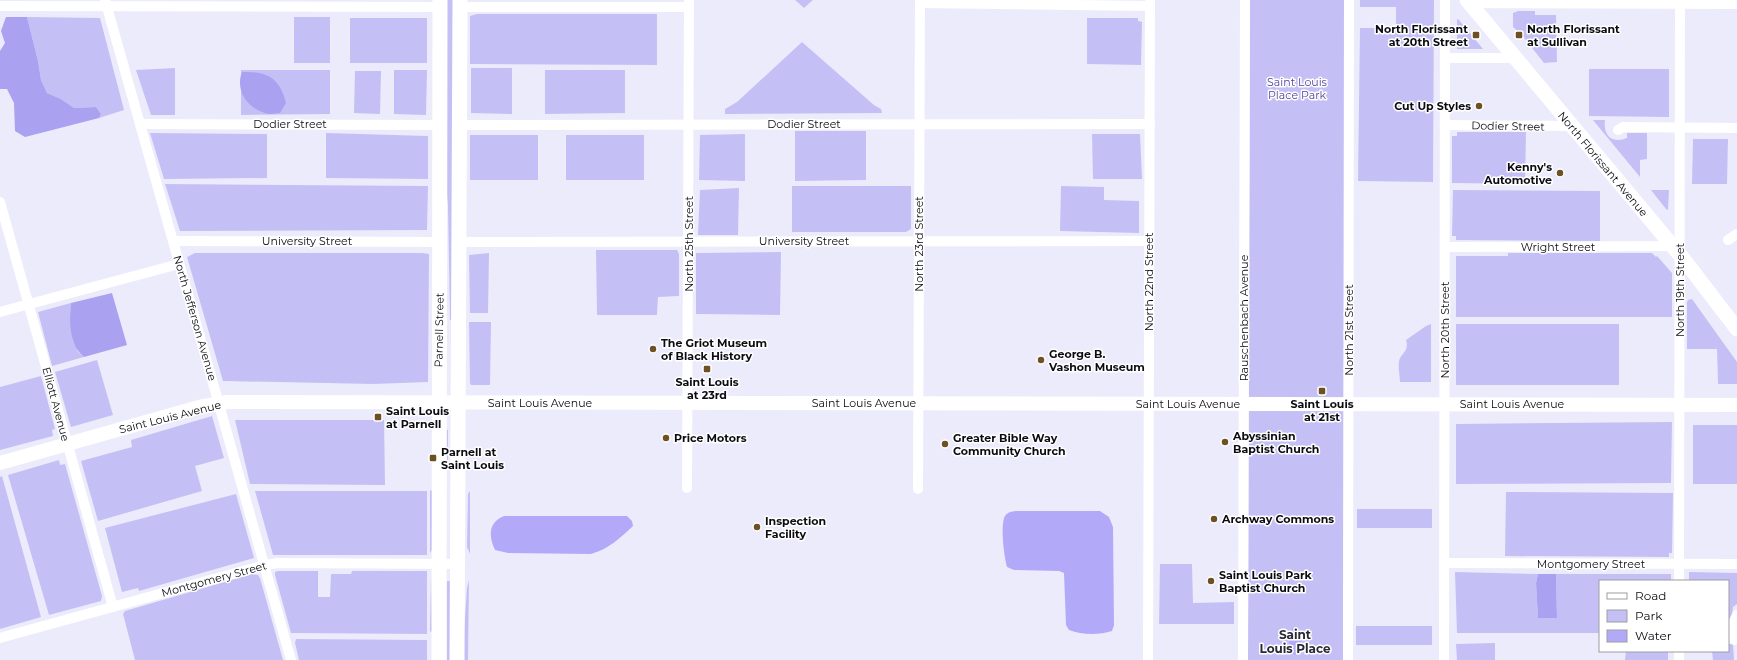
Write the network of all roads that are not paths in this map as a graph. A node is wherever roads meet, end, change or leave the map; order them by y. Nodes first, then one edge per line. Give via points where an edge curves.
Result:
1 (1245, 0) edge
2 (1349, 0) edge
3 (1445, 0) edge
4 (920, 1) edge
5 (1468, 2) edge
6 (1680, 2) edge
7 (106, 3) edge
8 (440, 3) edge
9 (460, 3) edge
10 (689, 3) edge
11 (1150, 3) edge
12 (229, 4) edge
13 (1737, 4) edge
14 (0, 6) edge
15 (1445, 58) junction
16 (1516, 58) junction
17 (920, 123) junction
18 (140, 124) junction
19 (1150, 124) junction
20 (440, 125) junction
21 (459, 125) junction
22 (689, 125) junction
23 (1445, 125) junction
24 (1572, 126) junction
25 (1681, 127) junction
26 (1737, 128) edge
27 (1618, 130) dead end
28 (0, 202) edge
29 (173, 241) junction
30 (689, 241) junction
31 (919, 241) junction
32 (440, 242) junction
33 (459, 242) junction
34 (1149, 242) junction
35 (1445, 247) junction
36 (1676, 251) junction
37 (180, 264) junction
38 (440, 287) junction
39 (29, 304) junction
40 (0, 312) edge
41 (1737, 329) edge
42 (219, 403) junction
43 (439, 403) junction
44 (458, 403) junction
45 (688, 403) junction
46 (919, 403) junction
47 (1149, 404) junction
48 (1244, 404) junction
49 (1348, 404) junction
50 (1445, 404) junction
51 (1680, 405) junction
52 (1737, 405) edge
53 (67, 444) junction
54 (0, 463) edge
55 (687, 488) dead end
56 (918, 489) dead end
57 (1445, 563) junction
58 (265, 564) junction
59 (439, 564) junction
60 (458, 564) junction
61 (1680, 564) junction
62 (1737, 564) edge
63 (1680, 580) edge
64 (113, 606) junction
65 (1737, 615) edge
66 (0, 638) edge
67 (1734, 640) dead end
68 (292, 660) edge
69 (439, 660) edge
70 (457, 660) edge
71 (1148, 660) edge
72 (1243, 660) edge
73 (1348, 660) edge
74 (1444, 660) edge

1 - 48 street, Rauschenbach Avenue
2 - 49 street, North 21st Street
3 - 15 street, North 20th Street
4 - 11 street
4 - 17 street, North 23rd Street
5 - 6 street
5 - 16 main road, North Florissant Avenue
6 - 13 street
6 - 25 street, North 19th Street
7 - 12 street
7 - 14 street
7 - 18 street, North Jefferson Avenue
8 - 12 street
8 - 20 main road, Parnell Street
9 - 10 street
9 - 21 main road, Parnell Street
10 - 22 street, North 25th Street
11 - 19 street, North 22nd Street
15 - 16 street
15 - 23 street, North 20th Street
16 - 24 main road, North Florissant Avenue
17 - 19 street, Dodier Street
17 - 22 street, Dodier Street
17 - 31 street, North 23rd Street
18 - 20 street, Dodier Street
18 - 29 street, North Jefferson Avenue
19 - 34 street, North 22nd Street
20 - 32 main road, Parnell Street
21 - 22 street, Dodier Street
21 - 33 main road, Parnell Street
22 - 30 street, North 25th Street
23 - 24 street, Dodier Street
23 - 35 street, North 20th Street
24 - 36 main road, North Florissant Avenue
25 - 26 street
25 - 27 street via 1623,127
25 - 36 street, North 19th Street
28 - 39 street, Elliott Avenue
29 - 32 street, University Street
29 - 37 street, North Jefferson Avenue
30 - 31 street, University Street
30 - 33 street, University Street
30 - 45 street, North 25th Street
31 - 34 street, University Street
31 - 46 street, North 23rd Street
32 - 38 main road, Parnell Street
33 - 44 main road, Parnell Street
34 - 47 street, North 22nd Street
35 - 36 street, Wright Street
35 - 50 street, North 20th Street
36 - 41 main road, North Florissant Avenue
36 - 51 street, North 19th Street
37 - 39 street
37 - 42 street, North Jefferson Avenue
38 - 43 main road, Parnell Street
38 - 44 main road via 451,384 453,396
39 - 40 street
39 - 53 street, Elliott Avenue
42 - 43 street, Saint Louis Avenue
42 - 53 street, Saint Louis Avenue
42 - 58 street, North Jefferson Avenue
43 - 44 street, Saint Louis Avenue
43 - 59 main road, Parnell Street
44 - 45 street, Saint Louis Avenue
44 - 60 main road, Parnell Street
45 - 46 street, Saint Louis Avenue
45 - 55 street, North 25th Street
46 - 47 street, Saint Louis Avenue
46 - 56 street, North 23rd Street
47 - 48 street, Saint Louis Avenue
47 - 71 street, North 22nd Street
48 - 49 street, Saint Louis Avenue
48 - 72 street, Rauschenbach Avenue
49 - 50 street, Saint Louis Avenue
49 - 73 street, North 21st Street
50 - 51 street, Saint Louis Avenue
50 - 57 street, North 20th Street
51 - 52 street, Saint Louis Avenue
51 - 61 street, North 19th Street
53 - 54 street, Saint Louis Avenue
53 - 64 street, Elliott Avenue
57 - 61 street, Montgomery Street
57 - 74 street, North 20th Street
58 - 59 street, Montgomery Street
58 - 64 street, Montgomery Street
58 - 68 street, North Jefferson Avenue
59 - 60 street, Montgomery Street
59 - 69 main road, Parnell Street
60 - 70 main road, Parnell Street
61 - 62 street, Montgomery Street
61 - 63 street, North 19th Street
64 - 66 street, Montgomery Street
65 - 67 street via 1734,622

